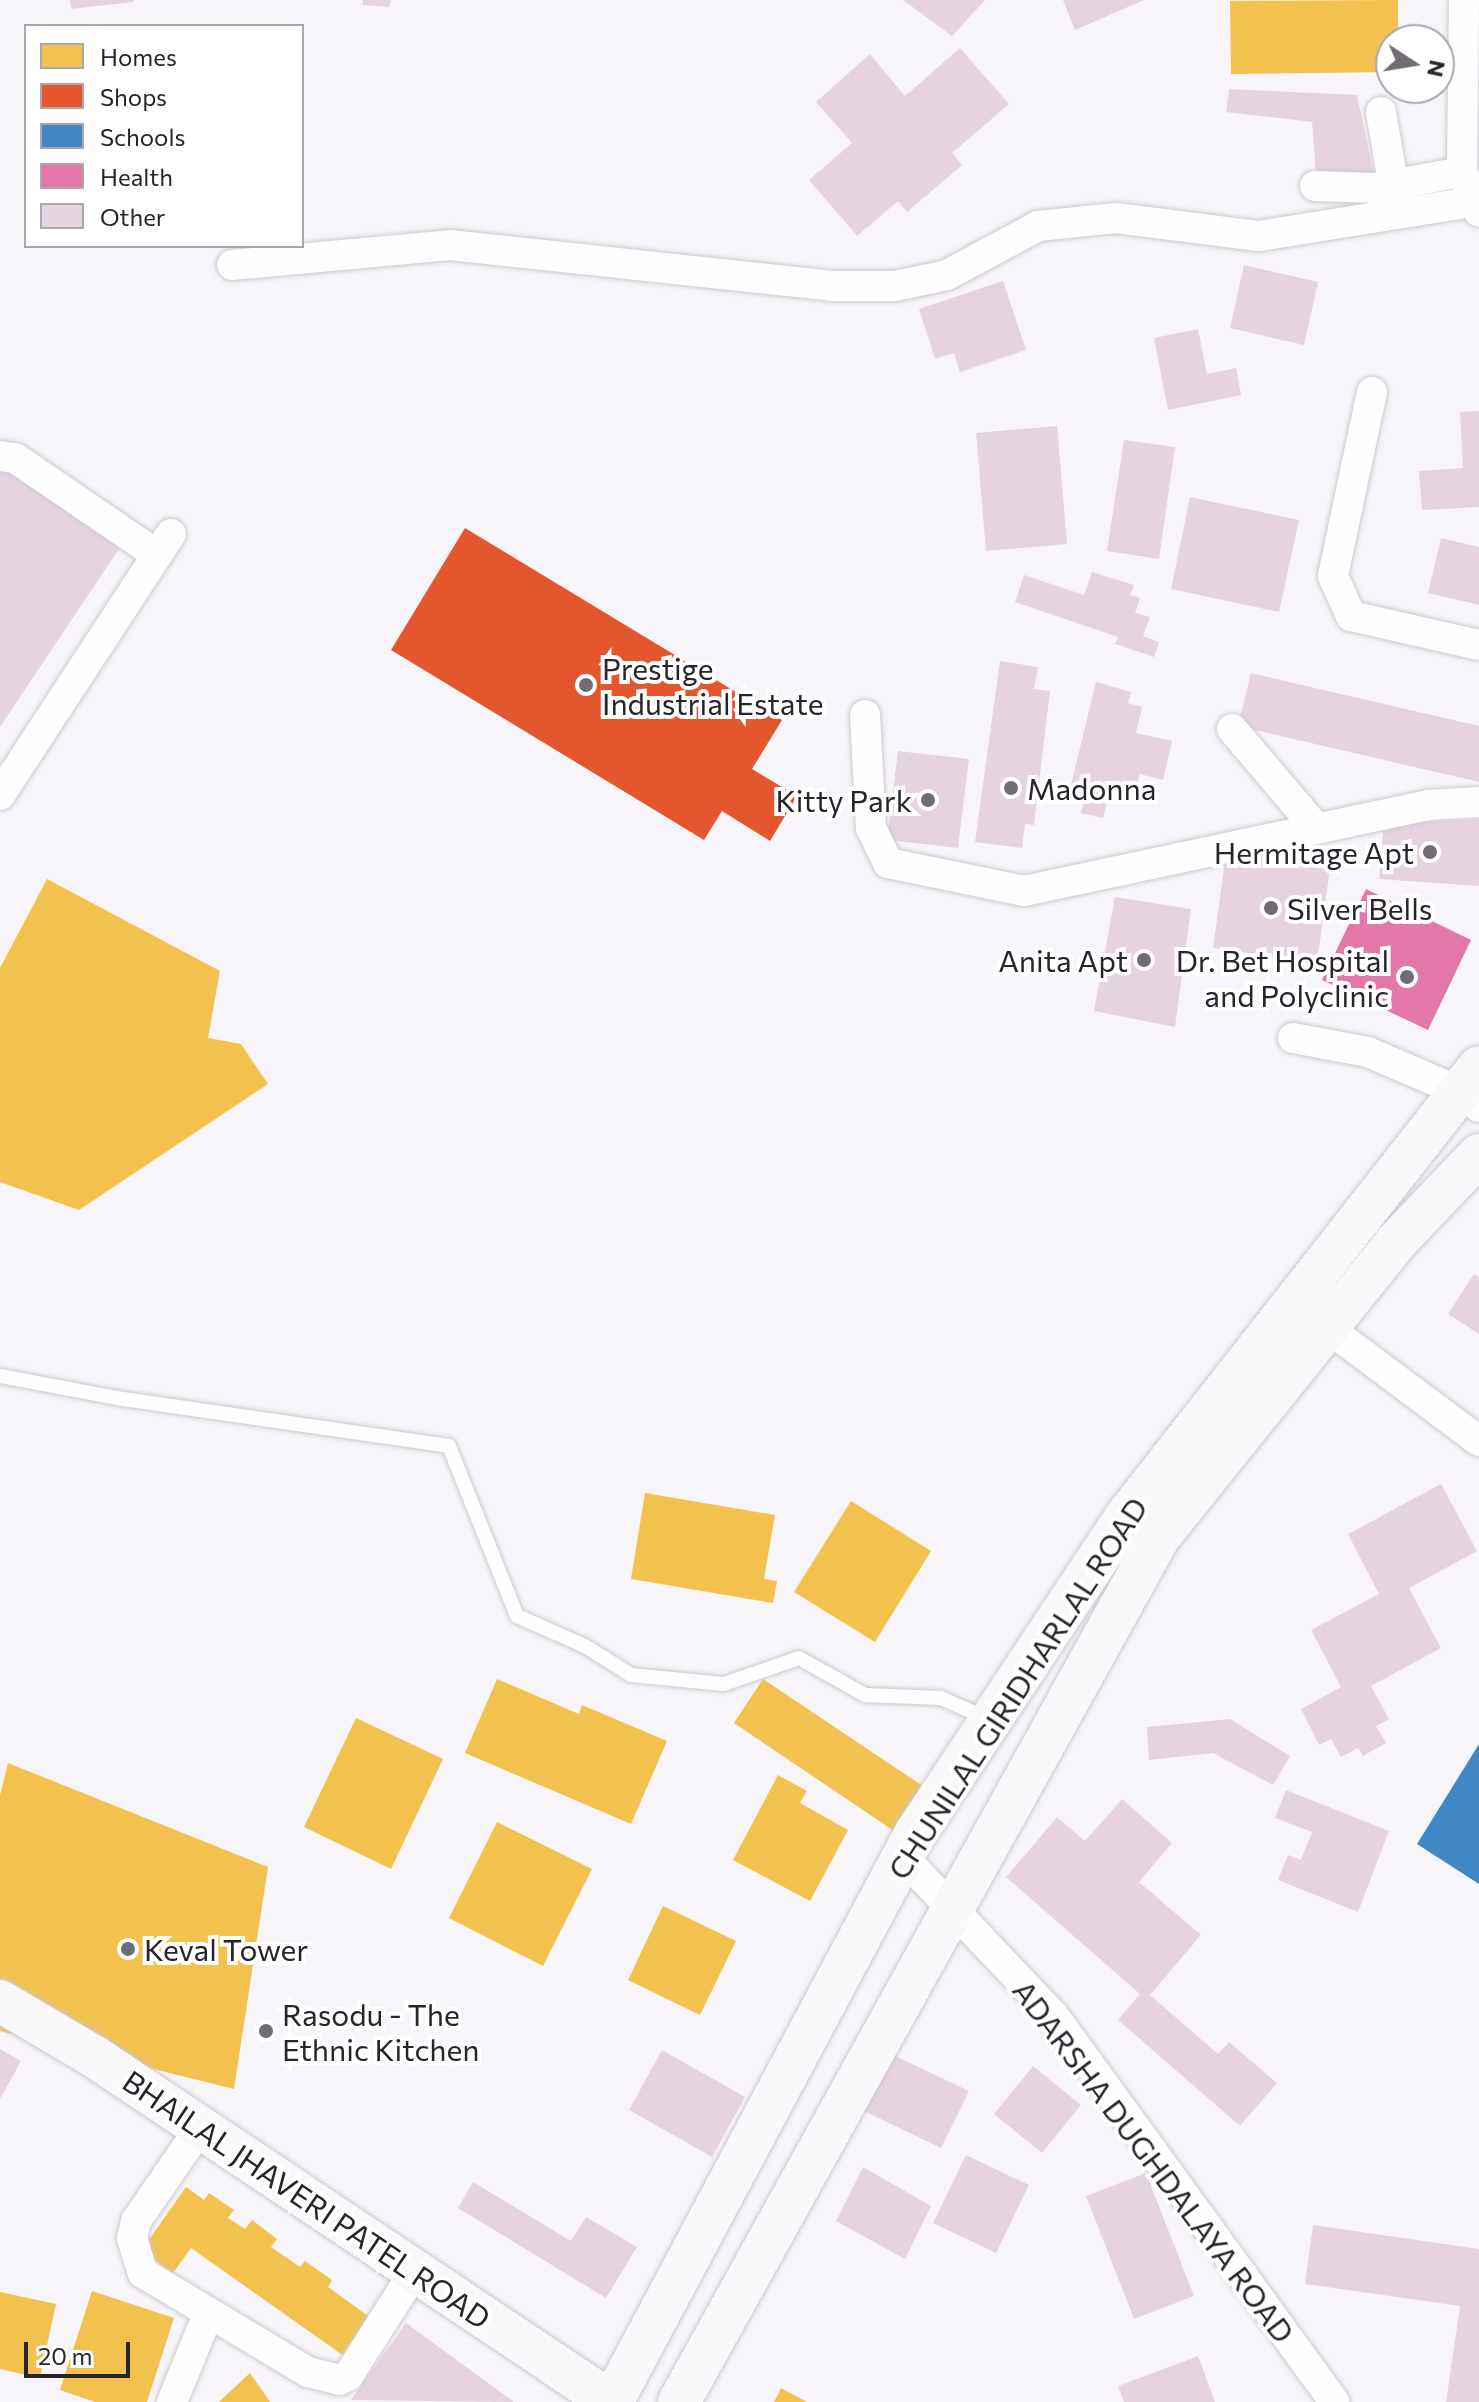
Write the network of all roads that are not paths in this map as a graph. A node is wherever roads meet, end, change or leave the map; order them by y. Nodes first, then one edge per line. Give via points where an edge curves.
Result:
1 (1464, 0) edge
2 (1381, 112) dead end
3 (1462, 172) junction
4 (1393, 182) junction
5 (1315, 186) dead end
6 (1475, 207) edge
7 (232, 265) dead end
8 (1372, 392) dead end
9 (0, 456) edge
10 (1479, 645) edge
11 (865, 715) dead end
12 (1232, 729) dead end
13 (0, 795) edge
14 (1479, 802) edge
15 (1317, 829) junction
16 (1293, 1038) dead end
17 (1473, 1089) edge
18 (1479, 1155) edge
19 (1328, 1328) junction
20 (0, 1376) edge
21 (1479, 1441) edge
22 (990, 1720) junction
23 (902, 1856) junction
24 (952, 1904) junction
25 (0, 2001) edge
26 (200, 2128) junction
27 (415, 2271) junction
28 (202, 2329) dead end
29 (172, 2402) edge
30 (612, 2402) edge
31 (679, 2402) edge
32 (1334, 2402) edge

1 - 3 street
2 - 4 street
3 - 4 street
3 - 6 street
4 - 5 street via 1375,188
6 - 7 street via 1259,236 1116,218 1038,226 947,275 895,286 831,286 450,245
8 - 10 street via 1333,576 1351,616
9 - 13 street via 15,458 164,544
11 - 15 street via 871,828 888,863 1024,891
12 - 15 street
14 - 15 street via 1428,805
16 - 17 street via 1368,1052
17 - 22 main road, CHUNILAL GIRIDHARLAL ROAD via 1128,1514
18 - 19 main road, CHUNILAL GIRIDHARLAL ROAD via 1395,1243
19 - 21 street
19 - 24 main road, CHUNILAL GIRIDHARLAL ROAD via 1159,1537
20 - 22 lane via 449,1446 517,1616 585,1646 631,1675 724,1684 799,1658 865,1695 941,1698
22 - 23 main road, CHUNILAL GIRIDHARLAL ROAD
23 - 24 street, ADARSHA DUGHDALAYA ROAD
23 - 30 main road, CHUNILAL GIRIDHARLAL ROAD
24 - 31 main road, CHUNILAL GIRIDHARLAL ROAD
24 - 32 street, ADARSHA DUGHDALAYA ROAD via 1054,2016
25 - 26 main road, BHAILAL JHAVERI PATEL ROAD
26 - 27 main road, BHAILAL JHAVERI PATEL ROAD
26 - 27 street via 136,2221 132,2238 143,2273 308,2372 339,2380 348,2376
27 - 30 main road, BHAILAL JHAVERI PATEL ROAD
28 - 29 street

